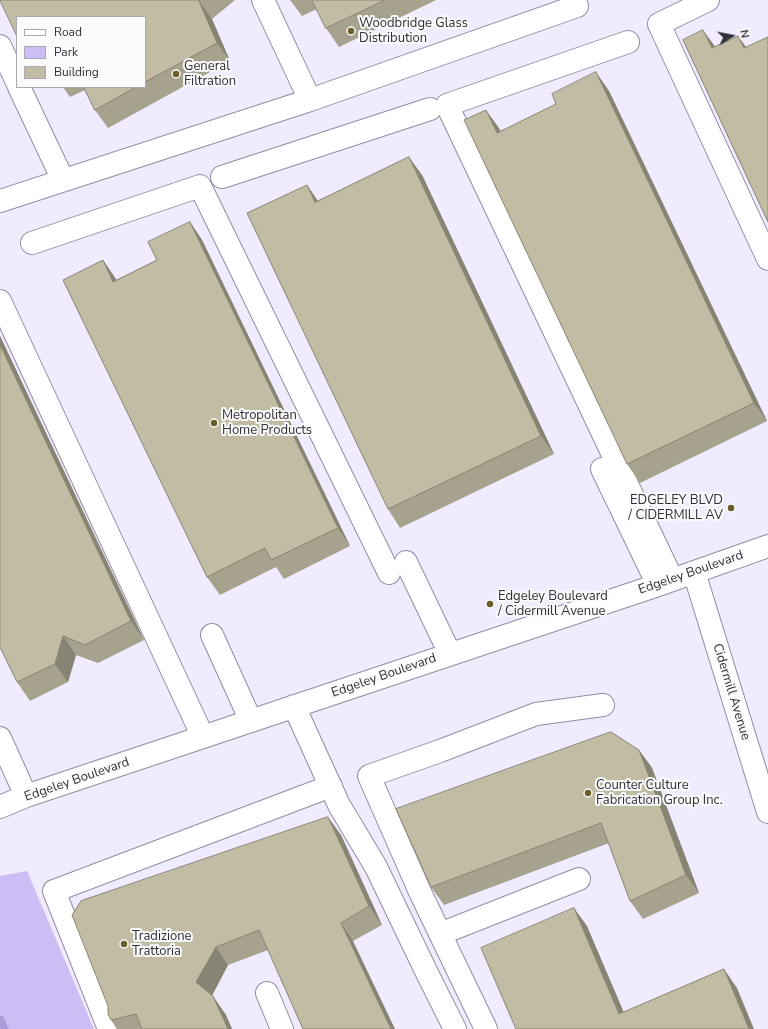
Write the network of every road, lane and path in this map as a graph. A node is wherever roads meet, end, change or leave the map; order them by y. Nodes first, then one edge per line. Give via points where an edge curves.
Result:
1 (263, 0) edge
2 (574, 0) edge
3 (708, 0) edge
4 (628, 42) dead end
5 (0, 46) edge
6 (16, 80) edge
7 (19, 88) edge
8 (310, 100) junction
9 (430, 109) dead end
10 (222, 177) dead end
11 (63, 180) junction
12 (0, 201) edge
13 (32, 243) dead end
14 (768, 259) edge
15 (0, 301) edge
16 (602, 469) dead end
17 (768, 546) edge
18 (694, 572) junction
19 (665, 582) junction
20 (212, 634) dead end
21 (450, 654) junction
22 (603, 705) dead end
23 (294, 706) junction
24 (252, 721) junction
25 (203, 737) junction
26 (0, 738) edge
27 (330, 786) junction
28 (26, 796) junction
29 (0, 807) edge
30 (768, 812) edge
31 (579, 879) dead end
32 (440, 934) junction
33 (266, 994) dead end
34 (109, 1029) edge
35 (282, 1029) edge
36 (455, 1029) edge
37 (486, 1029) edge

1 - 8 street
2 - 8 street via 577,6
3 - 14 street via 659,24
4 - 19 street via 447,105
5 - 6 street
7 - 11 street
8 - 11 street
9 - 10 street
11 - 12 street
13 - 21 street via 200,186 398,568
15 - 25 street
16 - 19 street
17 - 18 street, Edgeley Boulevard
18 - 19 street, Edgeley Boulevard
18 - 30 street, Cidermill Avenue
19 - 21 street, Edgeley Boulevard
20 - 24 street
21 - 23 street, Edgeley Boulevard
22 - 32 street via 536,714 369,776
23 - 24 street, Edgeley Boulevard
23 - 27 street
24 - 25 street, Edgeley Boulevard
25 - 28 street, Edgeley Boulevard
26 - 28 street
27 - 34 street via 54,891
27 - 36 street via 376,867
28 - 29 street, Edgeley Boulevard
31 - 32 street
32 - 37 street
33 - 35 street

